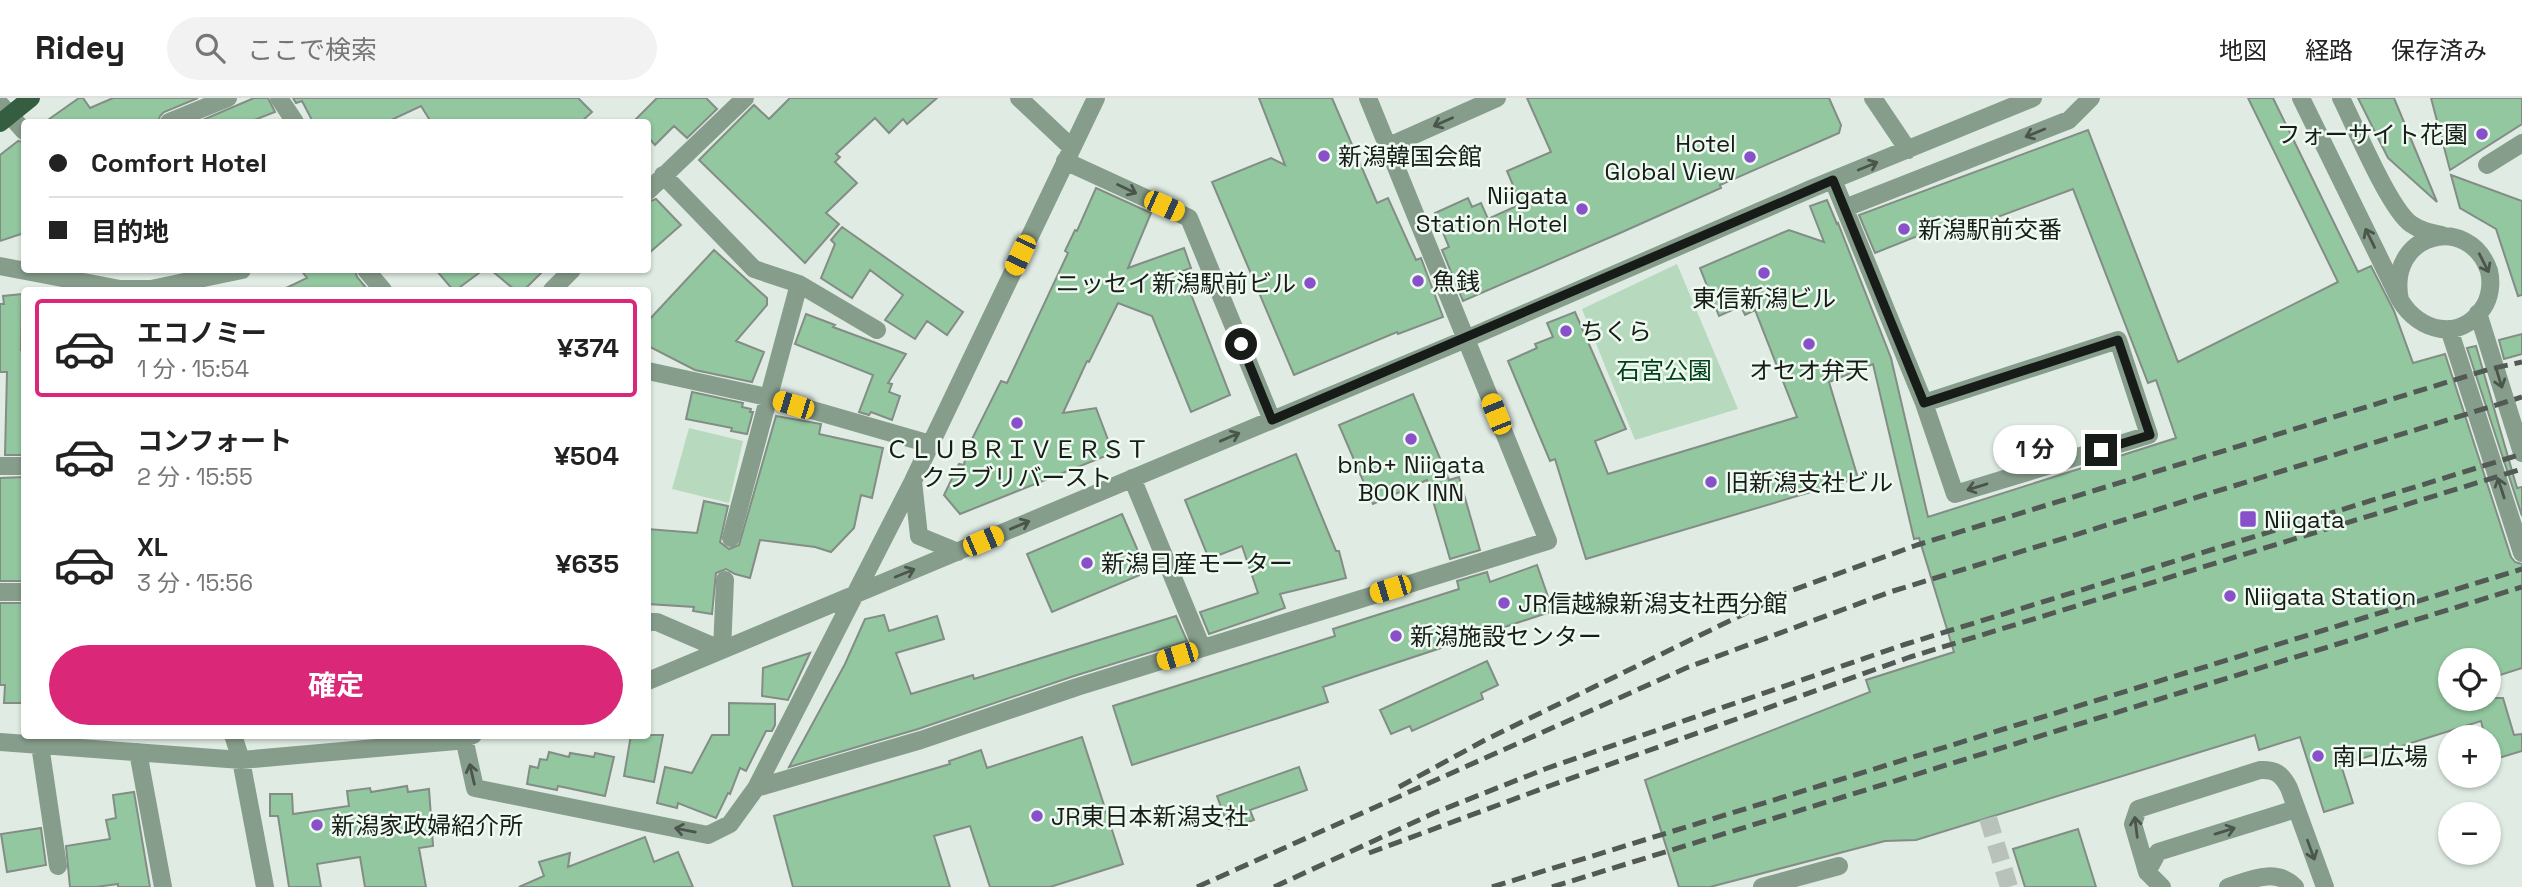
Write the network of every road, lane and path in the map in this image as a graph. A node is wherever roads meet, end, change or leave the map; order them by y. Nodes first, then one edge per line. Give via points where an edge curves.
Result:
1 (31, 98) edge
2 (228, 98) edge
3 (279, 98) edge
4 (745, 98) edge
5 (1019, 98) edge
6 (1096, 98) edge
7 (1368, 98) edge
8 (1497, 98) edge
9 (1873, 98) edge
10 (2034, 98) edge
11 (2091, 98) edge
12 (2301, 98) edge
13 (2341, 98) edge
14 (4, 114) edge
15 (176, 119) edge
16 (293, 119) edge
17 (21, 128) edge
18 (2522, 143) edge
19 (1389, 146) junction
20 (1908, 150) junction
21 (1069, 155) junction
22 (2487, 165) dead end
23 (663, 175) junction
24 (1833, 180) junction
25 (651, 188) edge
26 (1845, 208) junction
27 (2447, 236) junction
28 (0, 266) edge
29 (21, 270) edge
30 (37, 273) edge
31 (228, 273) edge
32 (369, 273) edge
33 (569, 273) edge
34 (799, 285) junction
35 (110, 287) edge
36 (161, 287) edge
37 (380, 287) edge
38 (555, 287) edge
39 (2400, 300) junction
40 (2478, 313) junction
41 (2449, 329) junction
42 (877, 330) dead end
43 (1466, 339) junction
44 (651, 372) edge
45 (767, 397) junction
46 (1924, 403) junction
47 (1272, 420) junction
48 (930, 444) junction
49 (2522, 453) edge
50 (0, 466) edge
51 (21, 466) edge
52 (1132, 478) junction
53 (913, 481) junction
54 (731, 538) dead end
55 (958, 552) junction
56 (2522, 552) edge
57 (725, 580) dead end
58 (0, 592) edge
59 (21, 592) edge
60 (853, 594) junction
61 (651, 622) edge
62 (1202, 648) junction
63 (722, 650) junction
64 (651, 680) edge
65 (234, 739) edge
66 (419, 739) edge
67 (469, 739) edge
68 (0, 742) edge
69 (333, 743) edge
70 (40, 745) junction
71 (131, 746) edge
72 (242, 760) junction
73 (756, 788) junction
74 (2296, 809) junction
75 (58, 866) dead end
76 (1839, 866) dead end
77 (2147, 872) junction
78 (163, 887) edge
79 (265, 887) edge
80 (1762, 887) edge
81 (2162, 887) edge
82 (2228, 887) edge
83 (2295, 887) edge
84 (2325, 887) edge

1 - 14 main road
2 - 15 street
3 - 16 street
4 - 23 street
5 - 21 street
6 - 21 street
7 - 19 street
8 -> 19 street
9 - 20 street
10 - 20 street
11 -> 26 street via 2068,120
39 -> 12 street
13 - 27 street via 2395,205 2409,223
14 - 17 street
18 - 22 street
19 - 43 street
24 -> 20 street
21 -> 47 street via 1189,218
21 - 48 street
23 - 25 street
23 - 34 street via 754,269
24 - 26 street
24 - 43 street
26 - 46 street
27 - 39 street via 2431,238 2406,256 2398,277
27 -> 40 street via 2476,248 2485,261 2490,292
28 - 29 street
30 - 35 street
31 - 36 street
32 - 37 street
33 - 38 street
34 - 42 street
34 - 45 street
39 - 41 street via 2420,323
40 - 41 street via 2463,326
40 -> 49 street
56 -> 41 street
43 - 47 street
43 - 62 street via 1548,541
44 - 45 street
45 - 48 street
45 - 54 street
46 -> 46 street via 2118,340 2150,435 1955,494
52 -> 47 street
48 - 53 street
50 - 51 street
55 -> 52 street
52 - 62 street
53 - 55 street via 919,536
53 - 60 street
60 -> 55 street
57 - 63 street
58 - 59 street
60 - 63 street
60 - 73 street
61 - 63 street
62 - 73 street via 921,740
63 - 64 street
65 - 72 street
66 - 69 street
73 -> 67 street via 730,824 708,835 475,788
68 - 70 street
69 - 72 street
70 - 71 street
70 - 75 street
71 - 72 street
71 - 78 street
72 - 79 street
77 -> 74 street via 2158,852
77 -> 74 street via 2133,824 2138,809 2145,806 2271,769 2284,778
74 -> 84 street
76 - 80 street
77 - 81 street
82 - 83 street via 2271,876

